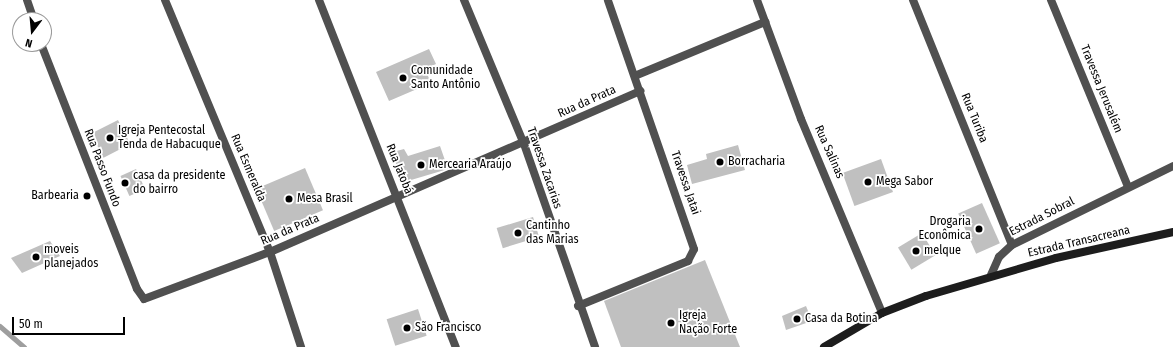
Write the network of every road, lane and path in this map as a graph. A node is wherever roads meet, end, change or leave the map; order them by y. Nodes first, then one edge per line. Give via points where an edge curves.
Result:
1 (27, 0) edge
2 (165, 0) edge
3 (319, 0) edge
4 (464, 0) edge
5 (608, 0) edge
6 (757, 0) edge
7 (913, 0) edge
8 (1051, 0) edge
9 (31, 12) edge
10 (765, 22) junction
11 (44, 52) edge
12 (637, 75) junction
13 (641, 91) junction
14 (524, 144) junction
15 (1173, 166) edge
16 (1128, 187) junction
17 (397, 197) junction
18 (1173, 232) edge
19 (1012, 245) junction
20 (270, 252) junction
21 (991, 276) junction
22 (144, 299) joint
23 (578, 306) junction
24 (882, 314) junction
25 (301, 347) edge
26 (456, 347) edge
27 (595, 347) edge
28 (824, 347) edge

1 - 9 street
2 - 20 street, Rua Esmeralda
3 - 17 street, Rua Jatobá
4 - 14 street, Travessa Zacarias
5 - 12 street, Travessa Jatai
6 - 10 street, Rua Salinas
7 - 19 street, Rua Turiba
8 - 16 street, Travessa Jerusalém
10 - 12 street
10 - 24 street, Rua Salinas via 801,120
11 - 22 street, Rua Passo Fundo via 122,253
12 - 13 street, Travessa Jatai
13 - 14 street, Rua da Prata
13 - 23 street, Travessa Jatai via 685,217 694,256 688,261
14 - 17 street, Rua da Prata
14 - 23 street, Travessa Zacarias
15 - 16 street, Estrada Sobral
16 - 19 street, Estrada Sobral
17 - 20 street, Rua da Prata
17 - 26 street, Rua Jatobá
18 - 21 street, Estrada Transacreana
19 - 21 street, Estrada Sobral via 999,257
20 - 22 street, Rua da Prata
20 - 25 street, Rua Esmeralda
21 - 24 street
23 - 27 street, Travessa Zacarias
24 - 28 street

